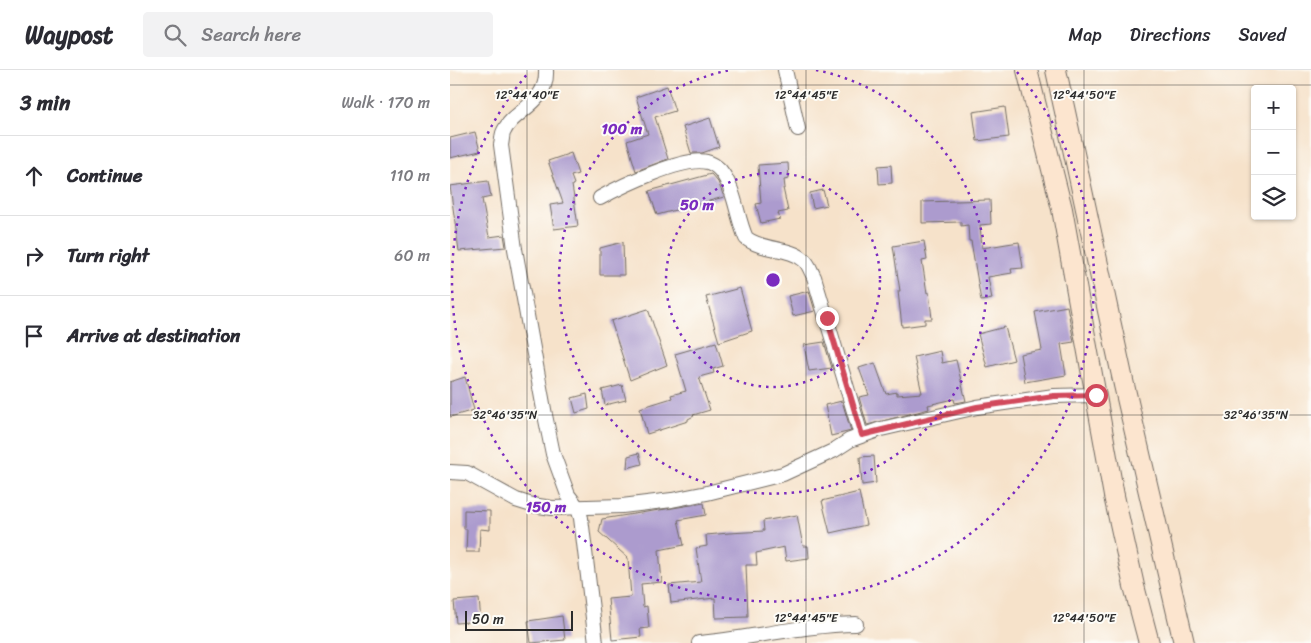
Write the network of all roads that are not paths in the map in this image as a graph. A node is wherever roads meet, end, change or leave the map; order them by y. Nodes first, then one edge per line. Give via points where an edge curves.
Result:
1 (546, 70) edge
2 (785, 70) edge
3 (1027, 70) edge
4 (1056, 70) edge
5 (798, 129) dead end
6 (600, 198) dead end
7 (1096, 395) junction
8 (862, 435) junction
9 (450, 472) edge
10 (578, 508) junction
11 (856, 624) dead end
12 (596, 643) edge
13 (699, 643) edge
14 (1150, 643) edge
15 (1184, 643) edge

1 - 10 street via 542,91 509,124 502,134 501,145 514,249 545,415 568,495
2 - 5 street
3 - 7 main road via 1062,209
4 - 15 main road
6 - 8 street via 646,176 681,165 713,164 731,189 746,238 804,260 814,277
7 - 8 street via 1054,396 977,407
7 - 14 main road via 1114,496
8 - 10 street via 783,474 755,482 672,500
9 - 10 street via 467,473 516,500 532,505
10 - 12 street
11 - 13 street via 824,625

